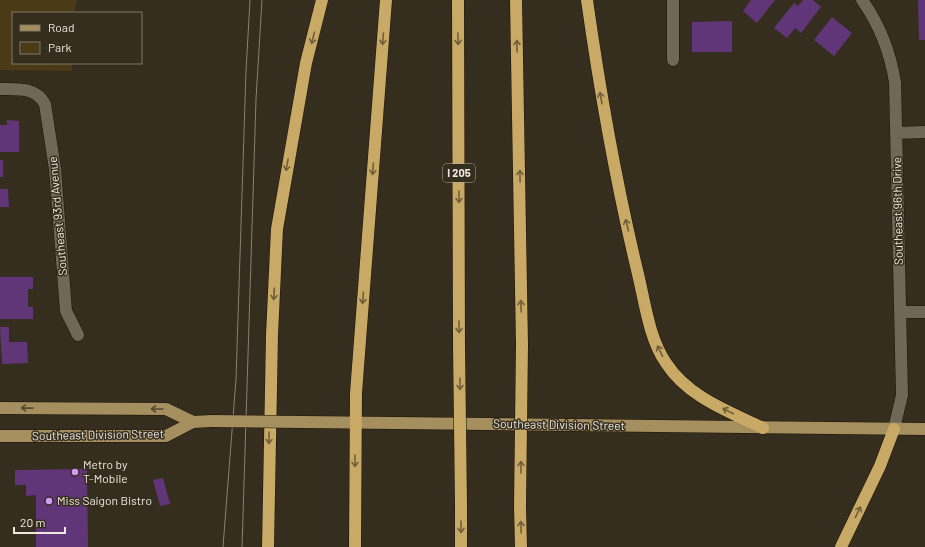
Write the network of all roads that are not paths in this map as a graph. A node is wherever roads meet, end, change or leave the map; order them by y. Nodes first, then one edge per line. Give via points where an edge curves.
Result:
1 (322, 0) edge
2 (386, 0) edge
3 (458, 0) edge
4 (516, 0) edge
5 (587, 0) edge
6 (673, 0) edge
7 (862, 0) edge
8 (673, 60) dead end
9 (0, 89) edge
10 (896, 132) junction
11 (925, 132) edge
12 (900, 312) junction
13 (925, 312) edge
14 (78, 335) dead end
15 (0, 408) edge
16 (193, 422) junction
17 (356, 422) junction
18 (763, 428) junction
19 (894, 429) junction
20 (925, 429) edge
21 (0, 436) edge
22 (268, 547) edge
23 (355, 547) edge
24 (461, 547) edge
25 (521, 547) edge
26 (841, 547) edge

1 -> 22 highway via 306,63 277,228
2 -> 17 highway
3 -> 24 highway, I 205, bridge
25 -> 4 highway, bridge via 522,345
18 -> 5 highway via 696,394 682,383 666,363 654,339 625,219 600,94
6 - 8 street
7 - 10 street, Southeast 96th Drive via 880,29 892,65
9 - 14 street, Southeast 93rd Avenue via 22,89 41,96 47,112 55,170 66,311
10 - 11 street
10 - 12 street, Southeast 96th Drive
12 - 13 street
12 - 19 street, Southeast 96th Drive via 902,395
16 -> 15 main road, Southeast Division Street via 166,409
16 - 17 main road, Southeast Division Street, bridge
16 - 21 main road, Southeast Division Street via 166,436
17 - 18 main road, Southeast Division Street
17 -> 23 highway
18 - 19 main road, Southeast Division Street
19 - 20 main road, Southeast Division Street
26 -> 19 highway via 880,466

